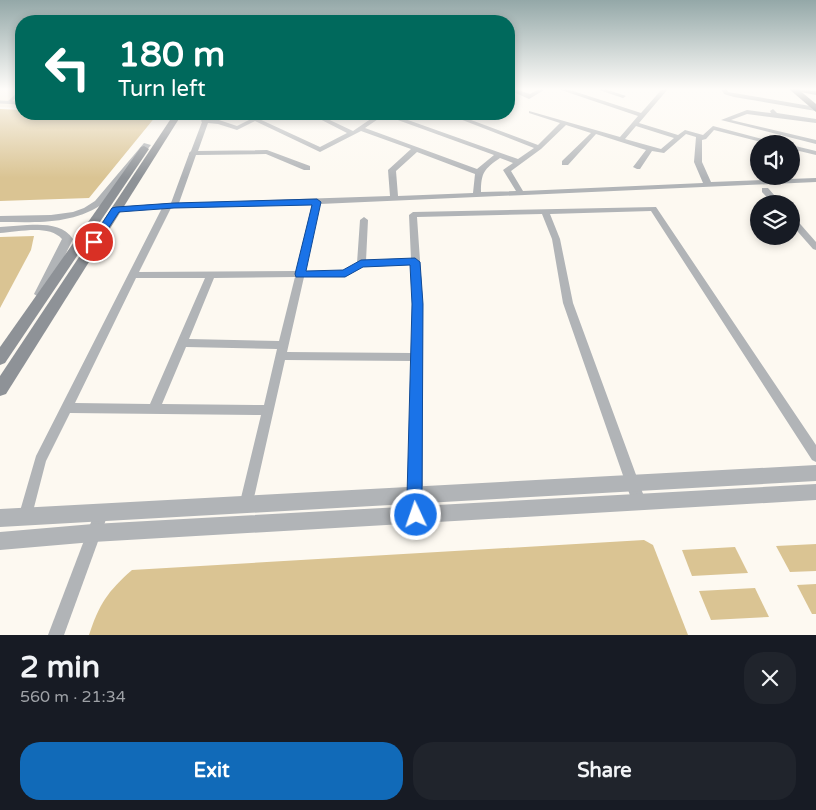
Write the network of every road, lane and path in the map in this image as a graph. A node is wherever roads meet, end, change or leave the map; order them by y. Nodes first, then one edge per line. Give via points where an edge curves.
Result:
1 (551, 119) edge
2 (640, 119) edge
3 (728, 119) edge
4 (800, 119) edge
5 (164, 120) edge
6 (174, 120) edge
7 (252, 120) edge
8 (256, 120) edge
9 (325, 120) edge
10 (374, 120) edge
11 (401, 120) edge
12 (466, 120) edge
13 (816, 121) edge
14 (204, 122) joint
15 (564, 123) junction
16 (635, 124) junction
17 (360, 128) junction
18 (595, 132) junction
19 (352, 133) junction
20 (698, 136) junction
21 (679, 137) junction
22 (750, 137) edge
23 (621, 140) junction
24 (816, 142) edge
25 (147, 145) junction
26 (539, 148) junction
27 (416, 149) junction
28 (650, 149) junction
29 (800, 149) edge
30 (816, 153) edge
31 (192, 154) junction
32 (499, 155) junction
33 (518, 162) junction
34 (565, 163) dead end
35 (637, 167) dead end
36 (308, 168) dead end
37 (478, 172) junction
38 (816, 180) edge
39 (708, 185) junction
40 (765, 190) dead end
41 (521, 192) junction
42 (476, 194) junction
43 (770, 195) edge
44 (394, 198) junction
45 (317, 202) junction
46 (170, 206) junction
47 (116, 210) junction
48 (545, 212) junction
49 (0, 219) edge
50 (364, 220) dead end
51 (800, 229) edge
52 (0, 230) edge
53 (816, 247) edge
54 (415, 262) junction
55 (361, 264) junction
56 (300, 274) junction
57 (133, 275) junction
58 (211, 275) junction
59 (18, 333) junction
60 (182, 344) junction
61 (284, 345) junction
62 (281, 356) junction
63 (417, 357) junction
64 (0, 359) edge
65 (0, 389) edge
66 (66, 408) junction
67 (154, 409) junction
68 (269, 410) junction
69 (816, 456) edge
70 (816, 473) edge
71 (632, 484) junction
72 (816, 492) edge
73 (415, 496) junction
74 (639, 502) junction
75 (246, 506) junction
76 (101, 514) junction
77 (416, 515) junction
78 (0, 518) edge
79 (25, 518) junction
80 (93, 533) junction
81 (0, 541) edge
82 (56, 635) edge

1 - 15 street
2 - 16 street
3 - 24 street via 724,120
4 - 13 street
5 - 25 main road
6 - 47 main road
7 - 14 street via 238,128 226,123
8 - 19 street via 320,150
9 - 19 street
10 - 17 street
11 - 32 street
12 - 26 street
14 - 31 street
15 - 18 street
15 - 26 street
16 - 21 street
16 - 23 street
17 - 19 street
17 - 27 street
18 - 23 street
18 - 34 street
20 - 21 street via 685,132
20 - 22 street via 704,138 713,128
20 - 39 street via 698,162
21 - 28 street via 662,152
23 - 28 street
25 - 49 street via 90,209 63,218
25 - 59 main road
26 - 33 street
27 - 37 street
27 - 44 street via 392,170
28 - 35 street
29 - 30 street
31 - 36 street via 267,152
31 - 46 street
32 - 33 street
32 - 37 street
33 - 41 street via 507,170
37 - 42 street
38 - 39 street
39 - 41 street
40 - 43 street
41 - 42 street
42 - 44 street
44 - 45 street
45 - 46 street
45 - 56 street
46 - 47 street
46 - 57 street
47 - 65 main road
48 - 54 street via 413,215
48 - 69 street via 653,209
48 - 71 street via 556,240 568,303
50 - 55 street
51 - 53 street
52 - 59 street via 50,228 59,230 68,239
54 - 55 street
54 - 63 street
55 - 56 street via 345,274
56 - 58 street
56 - 61 street
57 - 58 street
57 - 66 street
58 - 60 street
59 - 64 main road
60 - 61 street
60 - 67 street
61 - 62 street
62 - 63 street
62 - 68 street
63 - 73 street
66 - 67 street
66 - 79 street via 40,460
67 - 68 street
68 - 75 street
70 - 71 street
71 - 73 street
71 - 74 street
72 - 74 street
73 - 75 street
73 - 77 street
74 - 77 street
75 - 76 street
76 - 79 street
76 - 80 street
77 - 80 street
78 - 79 street
80 - 81 street
80 - 82 street

